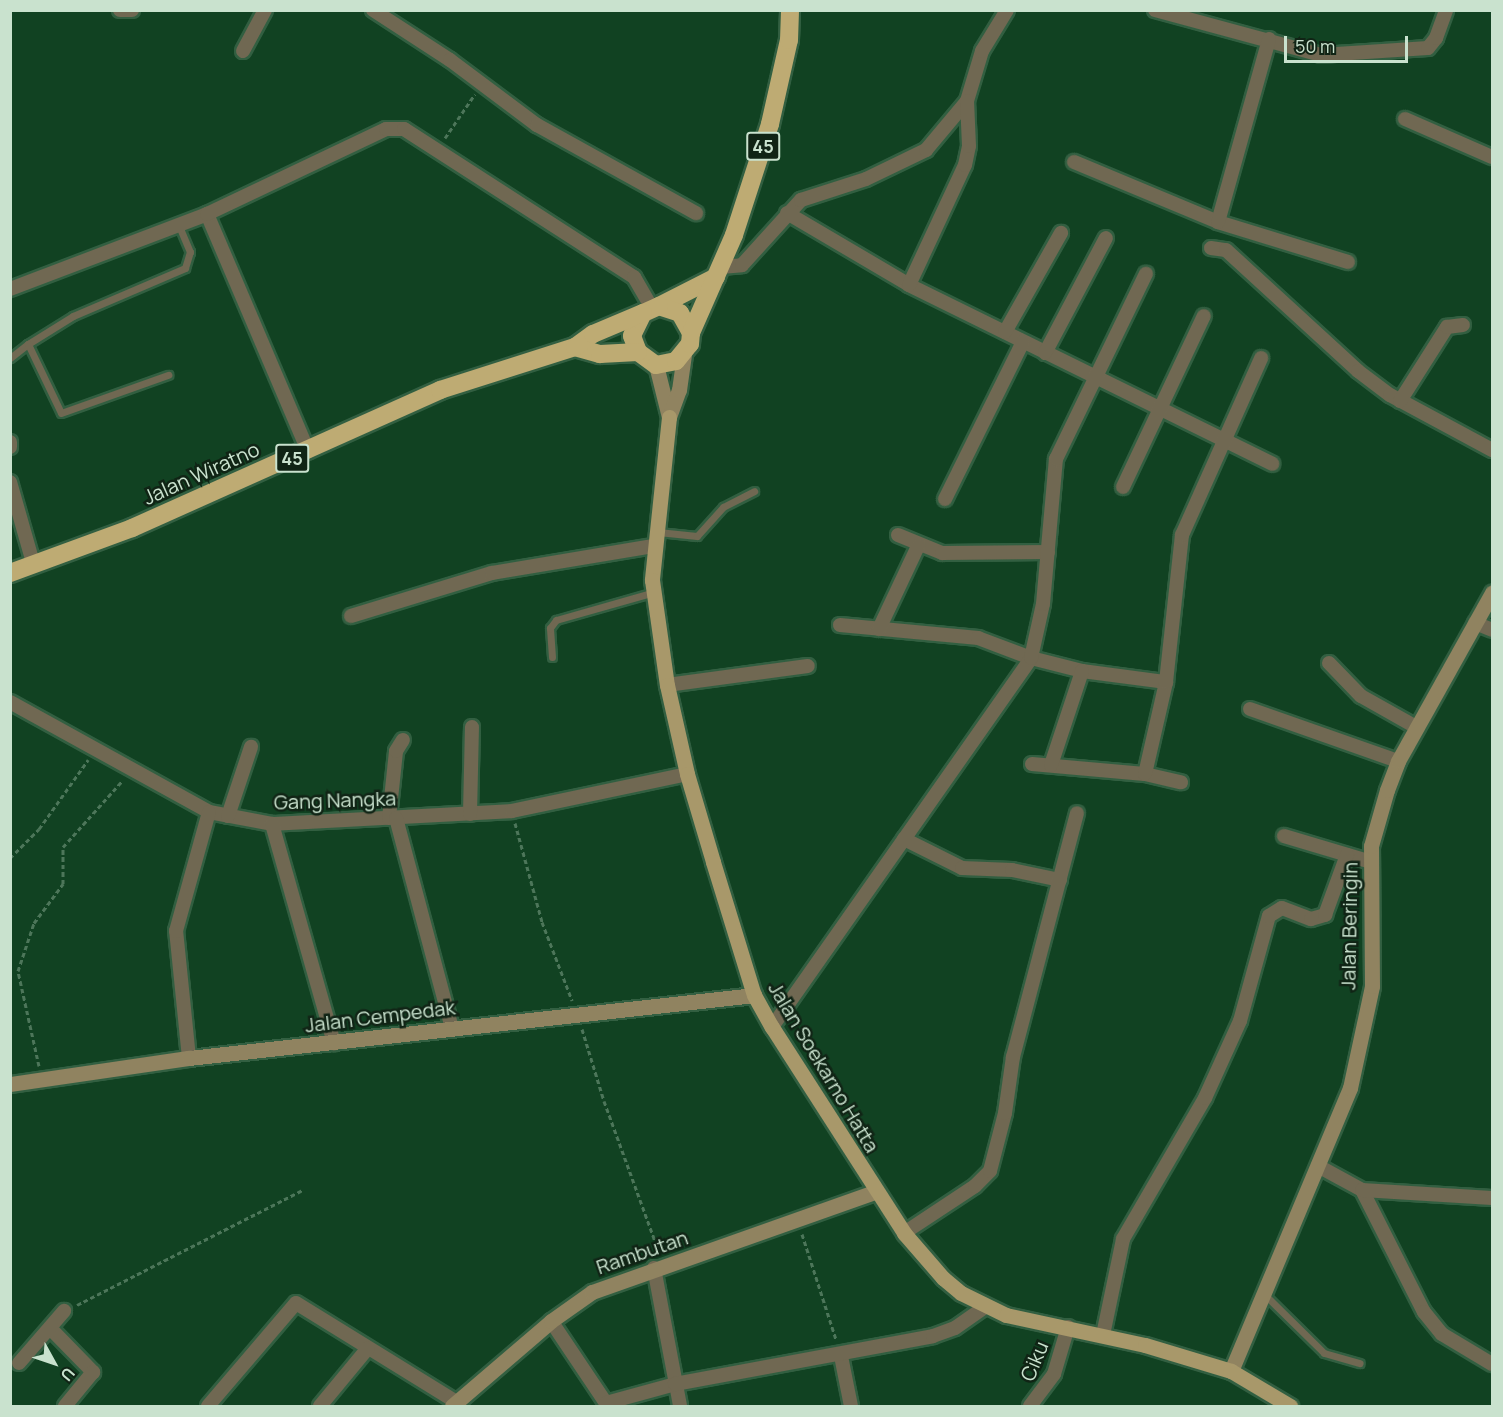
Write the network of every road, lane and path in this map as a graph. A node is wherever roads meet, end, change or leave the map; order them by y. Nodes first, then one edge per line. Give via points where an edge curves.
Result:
1 (120, 10) edge
2 (132, 10) edge
3 (265, 10) edge
4 (373, 10) edge
5 (790, 10) edge
6 (1007, 10) edge
7 (1155, 10) edge
8 (1446, 10) edge
9 (1269, 39) junction
10 (243, 51) dead end
11 (481, 86) junction
12 (967, 101) junction
13 (1405, 119) dead end
14 (438, 148) junction
15 (1492, 157) edge
16 (1074, 162) dead end
17 (696, 213) dead end
18 (787, 213) junction
19 (207, 214) junction
20 (1218, 222) junction
21 (179, 226) junction
22 (1061, 233) dead end
23 (1106, 238) dead end
24 (1211, 248) dead end
25 (1347, 262) dead end
26 (718, 272) junction
27 (1146, 274) dead end
28 (909, 285) junction
29 (10, 289) edge
30 (651, 309) junction
31 (1204, 316) dead end
32 (1463, 325) dead end
33 (1005, 332) junction
34 (691, 333) junction
35 (1023, 342) junction
36 (28, 344) junction
37 (575, 347) junction
38 (638, 352) junction
39 (1045, 353) junction
40 (684, 355) junction
41 (10, 358) edge
42 (1261, 358) dead end
43 (656, 364) junction
44 (168, 375) dead end
45 (1092, 377) junction
46 (1400, 401) junction
47 (1160, 411) junction
48 (669, 417) junction
49 (10, 442) edge
50 (1223, 442) junction
51 (10, 447) edge
52 (1492, 450) edge
53 (308, 451) junction
54 (1272, 464) dead end
55 (10, 482) edge
56 (1123, 487) dead end
57 (754, 491) dead end
58 (945, 499) dead end
59 (898, 535) dead end
60 (654, 539) junction
61 (918, 546) junction
62 (1048, 552) junction
63 (34, 566) junction
64 (10, 573) edge
65 (654, 592) junction
66 (1492, 593) edge
67 (351, 616) dead end
68 (1476, 623) junction
69 (840, 625) dead end
70 (879, 629) junction
71 (1492, 630) edge
72 (552, 657) dead end
73 (1031, 658) junction
74 (1329, 663) dead end
75 (808, 666) dead end
76 (1082, 670) junction
77 (1166, 682) junction
78 (667, 685) junction
79 (10, 702) edge
80 (1250, 709) dead end
81 (472, 726) dead end
82 (1416, 727) junction
83 (403, 740) dead end
84 (251, 747) dead end
85 (94, 751) junction
86 (1398, 761) junction
87 (1032, 764) dead end
88 (1052, 765) junction
89 (131, 771) junction
90 (687, 774) junction
91 (1145, 774) junction
92 (1181, 782) dead end
93 (512, 811) junction
94 (209, 812) junction
95 (1077, 813) dead end
96 (470, 814) junction
97 (228, 816) junction
98 (393, 818) junction
99 (272, 824) junction
100 (1284, 836) dead end
101 (904, 839) junction
102 (1347, 855) junction
103 (10, 858) edge
104 (1371, 862) junction
105 (1060, 880) junction
106 (754, 995) junction
107 (578, 1017) junction
108 (772, 1027) junction
109 (452, 1028) junction
110 (334, 1043) junction
111 (189, 1058) junction
112 (41, 1080) junction
113 (10, 1084) edge
114 (1318, 1166) junction
115 (303, 1190) dead end
116 (1362, 1190) junction
117 (875, 1192) junction
118 (1492, 1198) edge
119 (798, 1221) junction
120 (904, 1233) junction
121 (659, 1266) junction
122 (1264, 1294) junction
123 (985, 1307) junction
124 (64, 1311) joint
125 (551, 1321) junction
126 (1068, 1327) junction
127 (50, 1328) junction
128 (1103, 1335) junction
129 (368, 1348) junction
130 (841, 1356) junction
131 (19, 1363) dead end
132 (1360, 1364) dead end
133 (1492, 1364) edge
134 (1231, 1371) junction
135 (675, 1384) junction
136 (456, 1405) edge
137 (607, 1405) edge
138 (65, 1407) edge
139 (208, 1407) edge
140 (320, 1407) edge
141 (680, 1407) edge
142 (851, 1407) edge
143 (1030, 1407) edge
144 (1290, 1407) edge

1 - 2 street
3 - 10 street
4 - 11 street via 450,60
5 - 26 highway, 45 via 789,40 770,124
6 - 12 street via 982,51
7 - 9 street via 1203,26
8 - 9 street via 1428,48 1321,55
9 - 20 street
11 - 14 path
11 - 17 street via 567,143
12 - 18 street via 926,150 866,179 801,200
12 - 28 street via 970,139 965,165
13 - 15 street
14 - 19 street via 404,129 386,129
14 - 30 street via 634,277
16 - 20 street
18 - 26 street via 742,265
18 - 28 street
19 - 21 street
19 - 53 street
20 - 25 street
21 - 29 street
21 - 36 lane via 190,252 185,268 73,316
22 - 33 street
23 - 39 street
24 - 46 street via 1226,250 1358,371
26 - 30 highway, 45
26 - 34 highway, 45
27 - 45 street
28 - 33 street
30 - 34 highway via 680,313
30 - 37 highway, Jalan Wiratno / 45 via 593,334
30 - 38 highway via 633,327
31 - 47 street
32 - 46 street via 1447,327
33 - 35 street
34 - 40 highway, 45
35 - 39 street
35 - 58 street
36 - 41 lane
36 - 44 lane via 61,413
37 - 38 highway via 600,354
37 - 53 highway, Jalan Wiratno / 45 via 440,390
38 - 43 highway
39 - 45 street
40 - 43 highway via 666,365
40 - 48 street, Jalan Soekarno Hatta via 679,390
42 - 50 street
43 - 48 street, Jalan Soekarno Hatta
45 - 47 street
45 - 62 street via 1056,459
46 - 52 street
47 - 50 street
47 - 56 street
48 - 60 main road, Jalan Soekarno Hatta
49 - 51 street
50 - 54 street
50 - 77 street via 1182,535
53 - 63 highway, Jalan Wiratno / 45
55 - 63 street
57 - 60 lane via 723,507 698,536
59 - 61 street
60 - 65 main road, Jalan Soekarno Hatta
60 - 67 street via 492,573
61 - 62 street via 960,555
61 - 70 street
62 - 73 street via 1044,604
63 - 64 highway, Jalan Wiratno / 45
65 - 72 lane via 556,620 550,628
65 - 78 main road, Jalan Soekarno Hatta
66 - 68 street, Jalan Beringin
68 - 71 street
68 - 82 street, Jalan Beringin
69 - 70 street
70 - 73 street via 978,638
73 - 76 street
73 - 101 street
74 - 82 street via 1361,696
75 - 78 street
76 - 77 street
76 - 88 street
77 - 91 street
78 - 90 main road, Jalan Soekarno Hatta
79 - 85 street, Gang Nangka
80 - 86 street
81 - 96 street
82 - 86 street, Jalan Beringin
83 - 98 street via 396,751
84 - 97 street
85 - 89 street, Gang Nangka
85 - 103 path via 39,829
86 - 104 street, Jalan Beringin via 1371,846
87 - 88 street
88 - 91 street
89 - 94 street, Gang Nangka
89 - 112 path via 63,847 63,884 34,923 18,971
90 - 93 street, Gang Nangka
90 - 106 main road, Jalan Soekarno Hatta
91 - 92 street
93 - 96 street, Gang Nangka
93 - 107 path via 542,922
94 - 97 street, Gang Nangka
94 - 111 street via 176,931
95 - 105 street
96 - 98 street, Gang Nangka
97 - 99 street, Gang Nangka
98 - 99 street, Gang Nangka
98 - 109 street
99 - 110 street
100 - 102 street
101 - 105 street via 962,868 1012,870
101 - 108 street
102 - 104 street
102 - 128 street via 1325,915 1311,920 1282,908 1269,916 1240,1021 1205,1098 1123,1239
104 - 114 street, Jalan Beringin via 1372,986 1364,1035 1350,1088
105 - 120 street via 1013,1057 1003,1122 990,1171 975,1186
106 - 107 street, Jalan Cempedak
106 - 108 main road, Jalan Soekarno Hatta
107 - 109 street, Jalan Cempedak
107 - 121 path
108 - 117 main road, Jalan Soekarno Hatta
109 - 110 street, Jalan Cempedak
110 - 111 street, Jalan Cempedak
111 - 112 street, Jalan Cempedak
112 - 113 street, Jalan Cempedak
114 - 116 street
114 - 122 street, Jalan Beringin
115 - 124 path
116 - 118 street
116 - 133 street via 1424,1312 1442,1334
117 - 119 street, Rambutan
117 - 120 main road, Jalan Soekarno Hatta
119 - 121 street, Rambutan
119 - 130 path
120 - 123 main road, Jalan Soekarno Hatta via 943,1278
121 - 125 street, Rambutan via 591,1292
121 - 135 street
122 - 132 lane via 1324,1353
122 - 134 street, Jalan Beringin
123 - 126 main road, Jalan Soekarno Hatta
123 - 130 street via 955,1328 933,1336
124 - 127 street
125 - 136 street, Rambutan
125 - 137 street
126 - 128 main road, Jalan Soekarno Hatta
126 - 143 street, Ciku via 1054,1374
127 - 131 street
127 - 138 street via 93,1372
128 - 134 main road, Jalan Soekarno Hatta
129 - 136 street
129 - 139 street via 296,1303
129 - 140 street
130 - 135 street
130 - 142 street
134 - 144 main road, Jalan Soekarno Hatta
135 - 137 street
135 - 141 street

